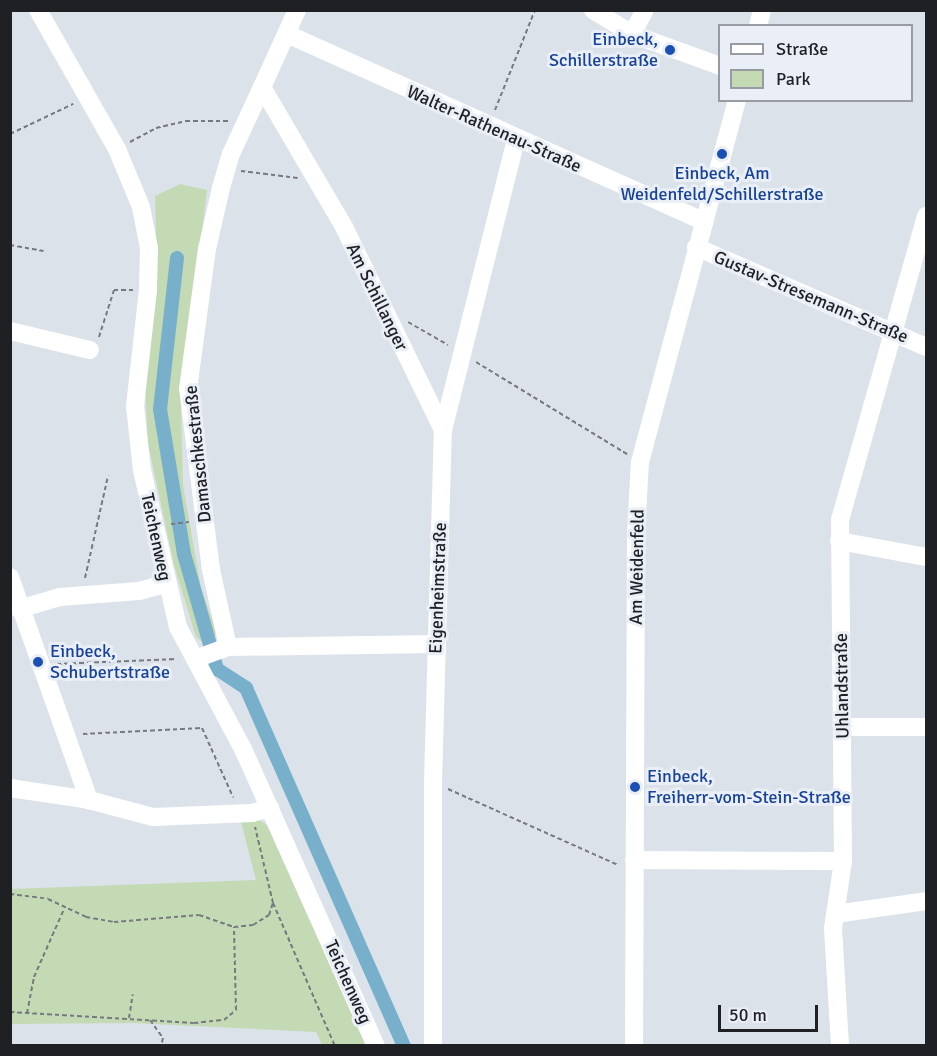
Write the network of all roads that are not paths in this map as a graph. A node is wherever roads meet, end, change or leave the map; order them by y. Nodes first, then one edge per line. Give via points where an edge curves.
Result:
1 (38, 10) edge
2 (297, 10) edge
3 (593, 10) edge
4 (645, 10) edge
5 (287, 34) junction
6 (632, 34) junction
7 (718, 65) edge
8 (262, 87) junction
9 (736, 102) edge
10 (516, 139) junction
11 (927, 216) edge
12 (703, 221) junction
13 (696, 248) junction
14 (10, 331) edge
15 (893, 333) junction
16 (927, 347) edge
17 (90, 350) road end
18 (443, 430) junction
19 (839, 541) junction
20 (927, 557) edge
21 (10, 578) edge
22 (166, 584) junction
23 (19, 609) junction
24 (436, 644) junction
25 (228, 648) junction
26 (195, 658) junction
27 (843, 727) junction
28 (927, 728) edge
29 (10, 788) edge
30 (89, 800) junction
31 (270, 808) junction
32 (843, 861) junction
33 (634, 866) junction
34 (927, 901) edge
35 (836, 914) junction
36 (376, 1046) edge
37 (433, 1046) edge
38 (634, 1046) edge
39 (840, 1046) edge

1 - 22 street, Teichenweg via 117,149 141,207 149,248 148,290 135,406 142,470
2 - 5 street, Damaschkestraße
3 - 6 street
4 - 6 street
5 - 8 street, Damaschkestraße
5 - 10 street, Walter-Rathenau-Straße
6 - 7 street
8 - 18 street, Am Schillanger via 344,227
8 - 25 street, Damaschkestraße via 229,162 207,249 188,389 210,570
9 - 12 street, Am Weidenfeld
10 - 12 street, Walter-Rathenau-Straße
10 - 18 street, Eigenheimstraße
11 - 15 street, Uhlandstraße
12 - 13 street, Am Weidenfeld
13 - 15 street, Gustav-Stresemann-Straße
13 - 33 street, Am Weidenfeld via 640,462
14 - 17 street
15 - 16 street, Gustav-Stresemann-Straße
15 - 19 street, Uhlandstraße via 840,520
18 - 24 street, Eigenheimstraße
19 - 20 street
19 - 27 street, Uhlandstraße
21 - 23 street
22 - 23 street via 139,591 60,597
22 - 26 street, Teichenweg via 178,627
23 - 30 street
24 - 25 street
24 - 37 street, Eigenheimstraße
25 - 26 street
26 - 31 street, Teichenweg
27 - 28 street
27 - 32 street, Uhlandstraße
29 - 30 street
30 - 31 street via 153,817 246,813
31 - 36 street, Teichenweg
32 - 33 street
32 - 35 street, Uhlandstraße
33 - 38 street, Am Weidenfeld
34 - 35 street
35 - 39 street, Uhlandstraße

